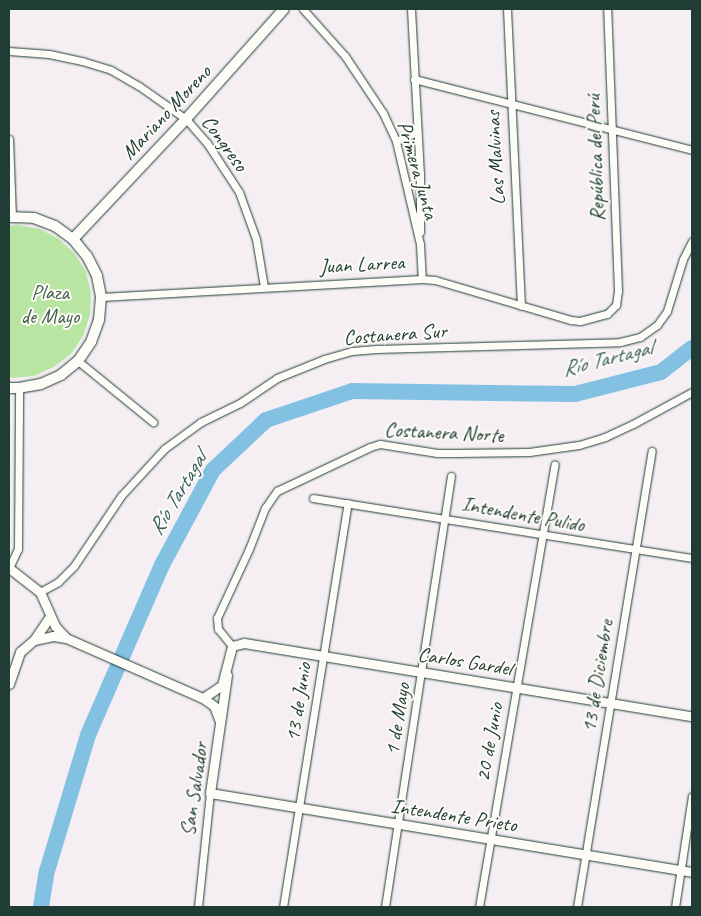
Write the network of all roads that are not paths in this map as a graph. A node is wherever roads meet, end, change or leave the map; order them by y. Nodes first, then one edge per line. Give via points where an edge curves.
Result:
1 (284, 9) edge
2 (303, 9) edge
3 (411, 9) edge
4 (507, 9) edge
5 (607, 9) edge
6 (9, 51) edge
7 (414, 79) junction
8 (510, 103) junction
9 (186, 119) junction
10 (610, 129) junction
11 (417, 132) junction
12 (9, 139) edge
13 (396, 142) junction
14 (692, 150) edge
15 (10, 217) edge
16 (73, 239) junction
17 (692, 241) edge
18 (420, 244) junction
19 (422, 279) junction
20 (264, 287) junction
21 (101, 298) junction
22 (521, 306) junction
23 (616, 306) joint
24 (78, 361) junction
25 (14, 388) edge
26 (692, 392) edge
27 (153, 422) dead end
28 (652, 451) dead end
29 (556, 464) dead end
30 (451, 476) dead end
31 (313, 498) dead end
32 (348, 503) junction
33 (445, 518) junction
34 (542, 535) junction
35 (634, 550) junction
36 (692, 558) edge
37 (9, 568) edge
38 (40, 592) junction
39 (50, 616) junction
40 (66, 638) junction
41 (34, 640) junction
42 (232, 646) junction
43 (323, 655) junction
44 (422, 672) junction
45 (227, 675) junction
46 (9, 684) edge
47 (516, 687) junction
48 (203, 698) junction
49 (610, 702) junction
50 (692, 716) edge
51 (221, 724) junction
52 (210, 793) junction
53 (692, 796) edge
54 (298, 808) junction
55 (399, 824) junction
56 (490, 839) junction
57 (586, 854) junction
58 (680, 870) junction
59 (692, 872) edge
60 (198, 907) edge
61 (283, 907) edge
62 (385, 907) edge
63 (479, 907) edge
64 (577, 907) edge
65 (675, 907) edge

1 - 9 main road, Mariano Moreno
2 - 13 street, Primera Junta via 345,56 383,113
3 - 7 street
4 - 8 street, Las Malvinas
5 - 10 street, República del Perú
6 - 9 street, Congreso via 49,54 111,70
7 - 8 street
7 - 11 street
8 - 10 street
8 - 22 street, Las Malvinas
9 - 16 main road, Mariano Moreno
9 - 20 street, Congreso via 207,143 239,192 256,239
10 - 14 street
10 - 23 street, República del Perú via 618,290
11 - 13 street
11 - 18 street
12 - 15 street
13 - 18 street, Primera Junta
15 - 16 main road via 34,218 55,226
16 - 21 main road via 97,276
17 - 38 street, Costanera Sur via 667,311 657,326 640,336 620,342 376,348 324,359 277,378 240,403 201,422 164,449 121,496 74,566 58,582
18 - 19 street, Primera Junta
19 - 20 street, Juan Larrea
19 - 22 street, Juan Larrea
20 - 21 street, Juan Larrea
21 - 24 main road via 99,320 91,342
22 - 23 street, Juan Larrea via 580,321 607,314
24 - 25 main road via 41,384
24 - 27 street
25 - 37 street via 18,549
26 - 42 street, Costanera Norte via 633,424 579,445 529,452 447,453 380,444 277,491 265,508 217,618 218,629
28 - 35 street, 13 de Diciembre
29 - 34 street, 20 de Junio
30 - 33 street, 1 de Mayo
31 - 32 street, Intendente Pulido
32 - 33 street, Intendente Pulido
32 - 43 street, 13 de Junio
33 - 34 street, Intendente Pulido
33 - 44 street, 1 de Mayo
34 - 35 street, Intendente Pulido
34 - 47 street, 20 de Junio
35 - 36 street, Intendente Pulido
35 - 49 street, 13 de Diciembre
37 - 38 street
38 - 39 street
39 - 40 street
39 - 41 street
40 - 41 street via 53,636
40 - 48 street
41 - 46 street via 20,652
42 - 43 street, Carlos Gardel via 244,643
42 - 45 street, San Salvador
43 - 44 street, Carlos Gardel
43 - 54 street, 13 de Junio
44 - 47 street, Carlos Gardel
44 - 55 street, 1 de Mayo
45 - 48 street via 217,690
45 - 51 street, San Salvador
47 - 49 street, Carlos Gardel
47 - 56 street, 20 de Junio
48 - 51 street via 214,706
49 - 50 street, Carlos Gardel
49 - 57 street, 13 de Diciembre
51 - 52 street, San Salvador
52 - 54 street, Intendente Prieto
52 - 60 street, San Salvador
53 - 58 street
54 - 55 street, Intendente Prieto
54 - 61 street, 13 de Junio
55 - 56 street, Intendente Prieto
55 - 62 street, 1 de Mayo
56 - 57 street, Intendente Prieto
56 - 63 street, 20 de Junio
57 - 58 street, Intendente Prieto
57 - 64 street, 13 de Diciembre
58 - 59 street, Intendente Prieto
58 - 65 street

